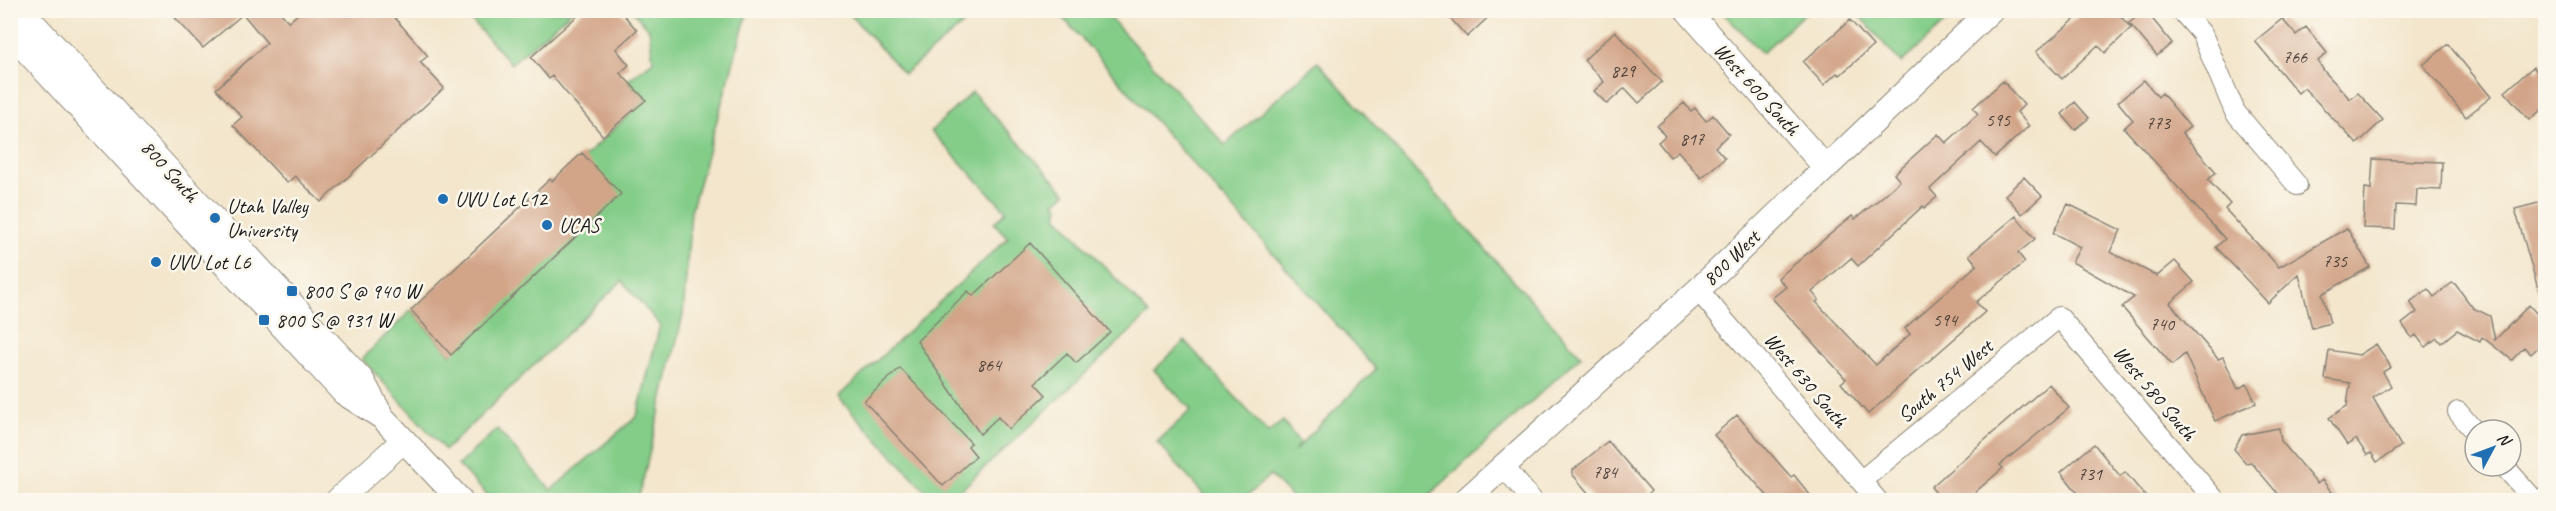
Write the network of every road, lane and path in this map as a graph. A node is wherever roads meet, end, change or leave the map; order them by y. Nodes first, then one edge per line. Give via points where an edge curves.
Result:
1 (21, 10) edge
2 (1687, 10) edge
3 (1991, 10) edge
4 (2181, 10) edge
5 (10, 33) edge
6 (1826, 168) junction
7 (2297, 185) dead end
8 (1698, 290) junction
9 (2059, 317) joint
10 (2458, 412) dead end
11 (382, 417) junction
12 (2463, 418) edge
13 (404, 440) junction
14 (1504, 467) junction
15 (2514, 478) edge
16 (1861, 481) junction
17 (338, 501) edge
18 (460, 501) edge
19 (1466, 501) edge
20 (1532, 501) edge
21 (1877, 501) edge
22 (2215, 501) edge
23 (2534, 501) edge

1 - 11 street, 800 South via 362,380
2 - 6 street, West 600 South
3 - 6 street, 800 West
4 - 7 street via 2202,34 2235,112
5 - 11 street, 800 South via 344,393
6 - 8 street, 800 West
8 - 14 street, 800 West
8 - 16 street, West 630 South
9 - 16 street, South 754 West
9 - 22 street, West 580 South
10 - 12 street
11 - 13 street, 800 South
13 - 17 street
13 - 18 street, 800 South
14 - 19 street, 800 West
14 - 20 street
15 - 23 street
16 - 21 street, West 630 South

